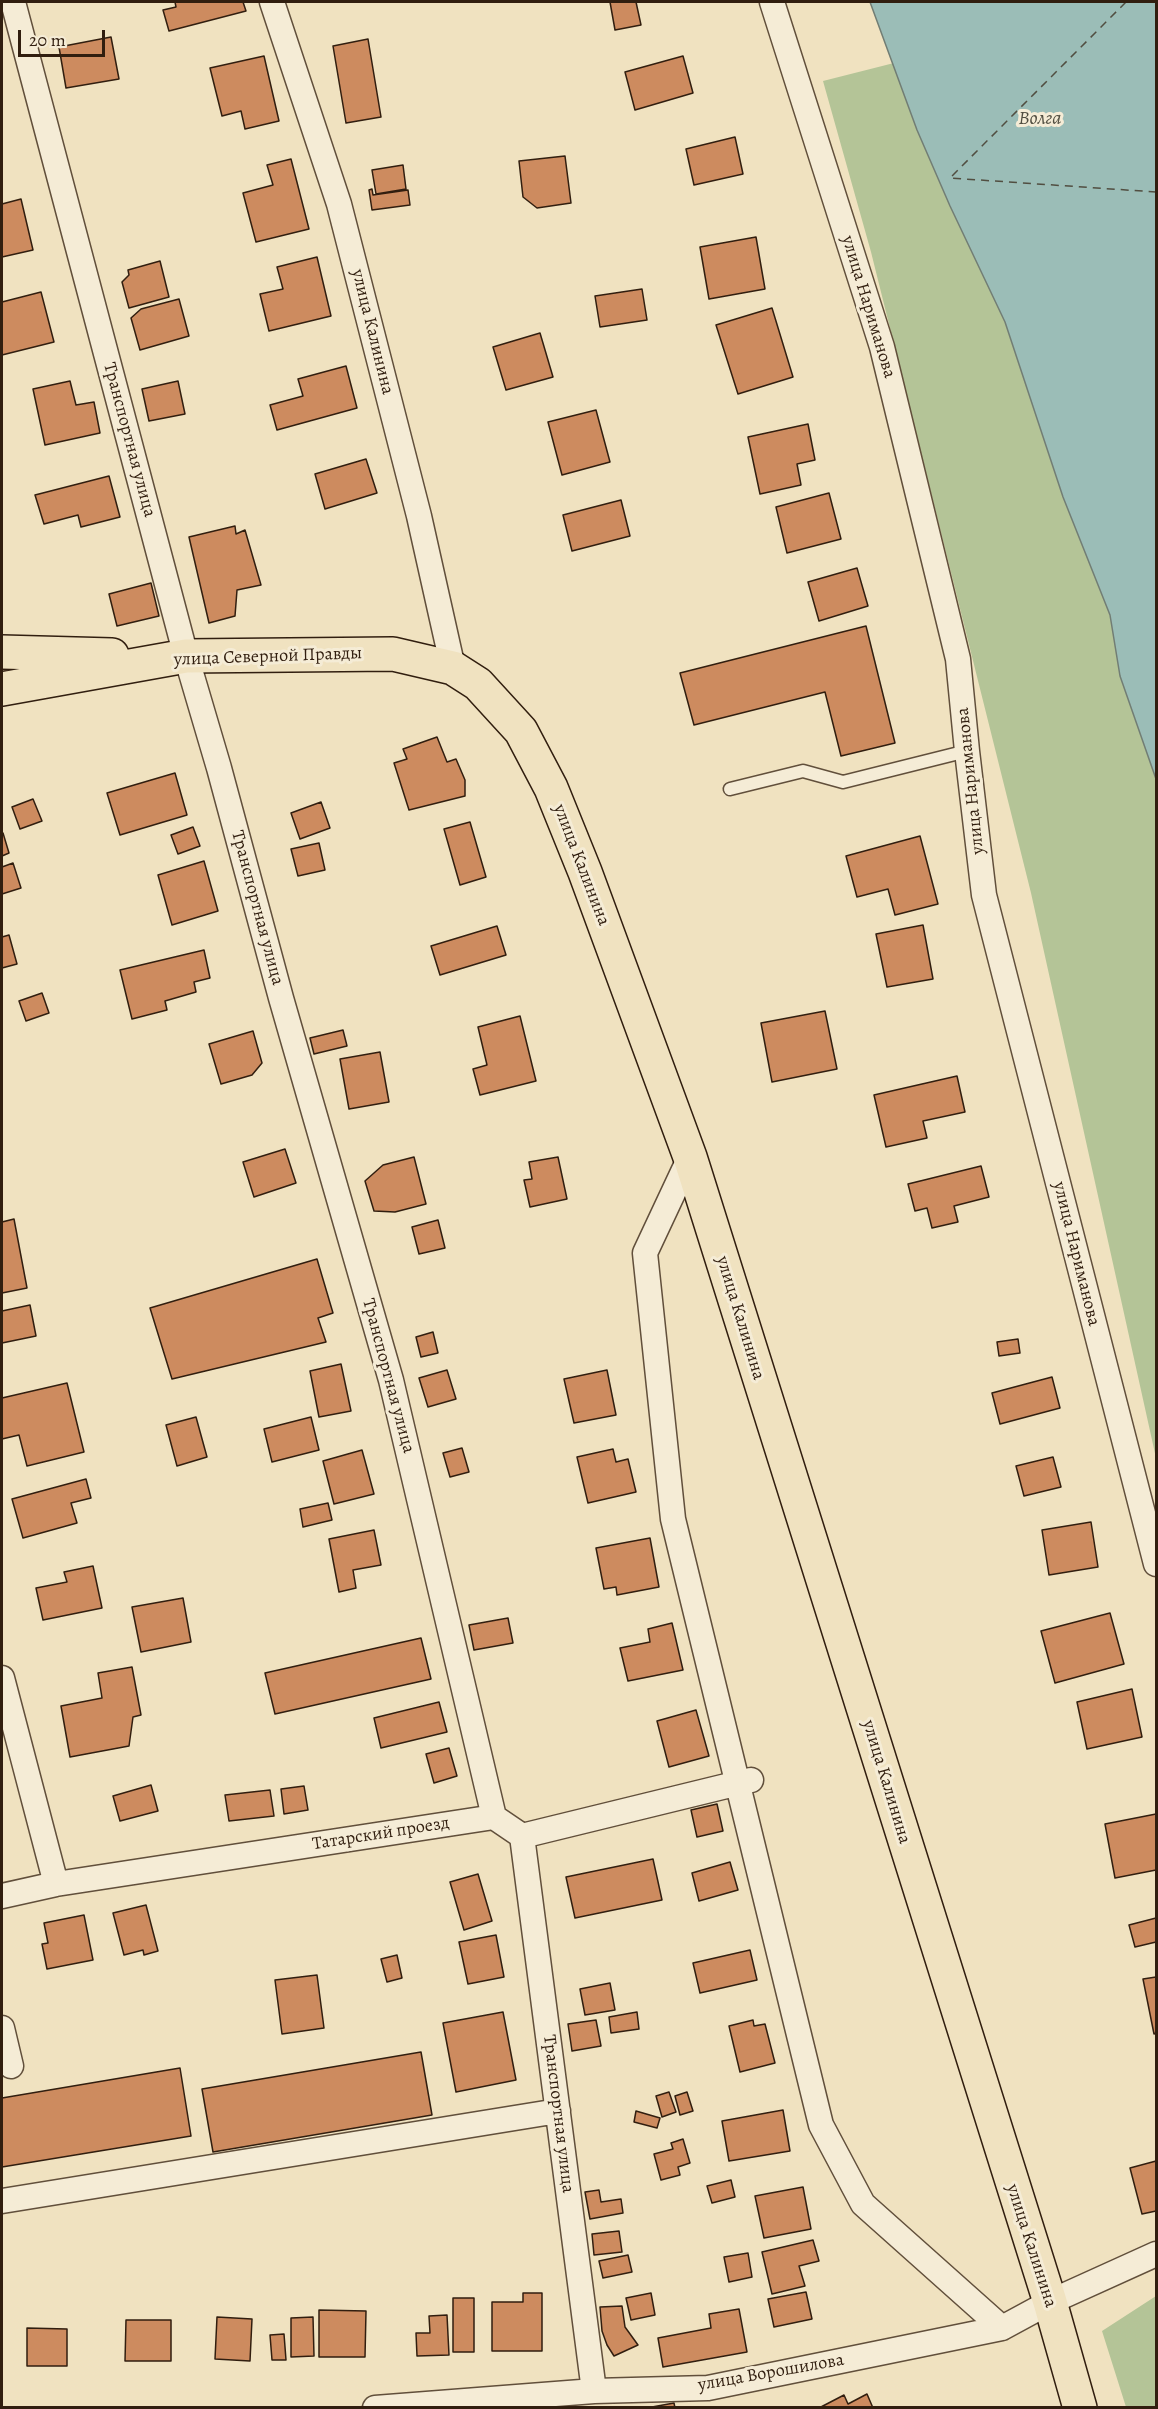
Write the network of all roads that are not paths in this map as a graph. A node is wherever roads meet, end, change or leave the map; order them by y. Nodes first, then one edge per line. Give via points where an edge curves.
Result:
1 (13, 2) edge
2 (272, 2) edge
3 (772, 2) edge
4 (2, 652) edge
5 (393, 654) joint
6 (186, 656) junction
7 (453, 668) junction
8 (2, 689) edge
9 (967, 751) junction
10 (730, 789) dead end
11 (690, 1157) junction
12 (1156, 1564) edge
13 (2, 1678) edge
14 (743, 1781) junction
15 (494, 1817) junction
16 (522, 1836) junction
17 (56, 1884) junction
18 (2, 1896) edge
19 (2, 2028) edge
20 (11, 2066) dead end
21 (558, 2111) junction
22 (2, 2201) edge
23 (1156, 2254) edge
24 (1050, 2302) junction
25 (1002, 2328) junction
26 (594, 2391) junction
27 (556, 2401) edge
28 (1078, 2407) edge
29 (375, 2408) edge

1 - 6 street, Транспортная улица
2 - 7 street, улица Калинина via 339,204 419,516
3 - 9 street, улица Нариманова via 882,347 958,659
4 - 6 highway
5 - 6 highway, улица Северной Правды
5 - 7 highway, улица Калинина
6 - 8 highway, улица Северной Правды
6 - 15 street, Транспортная улица via 391,1380
7 - 11 highway, улица Калинина via 478,684 521,731 551,788
9 - 10 lane via 843,782 803,771
9 - 12 street, улица Нариманова via 984,895
11 - 14 street via 645,1253 673,1519
11 - 24 highway, улица Калинина
13 - 17 street
14 - 16 street
14 - 25 street via 821,2125 863,2204
15 - 16 street
15 - 17 street, Татарский проезд
16 - 21 street, Транспортная улица
17 - 18 street, Татарский проезд
19 - 20 street
21 - 22 street
21 - 26 street, Транспортная улица
23 - 24 street
24 - 25 street, улица Ворошилова
24 - 28 highway, улица Калинина
25 - 26 street, улица Ворошилова via 708,2388
26 - 27 street, улица Ворошилова
27 - 29 street, улица Ворошилова

